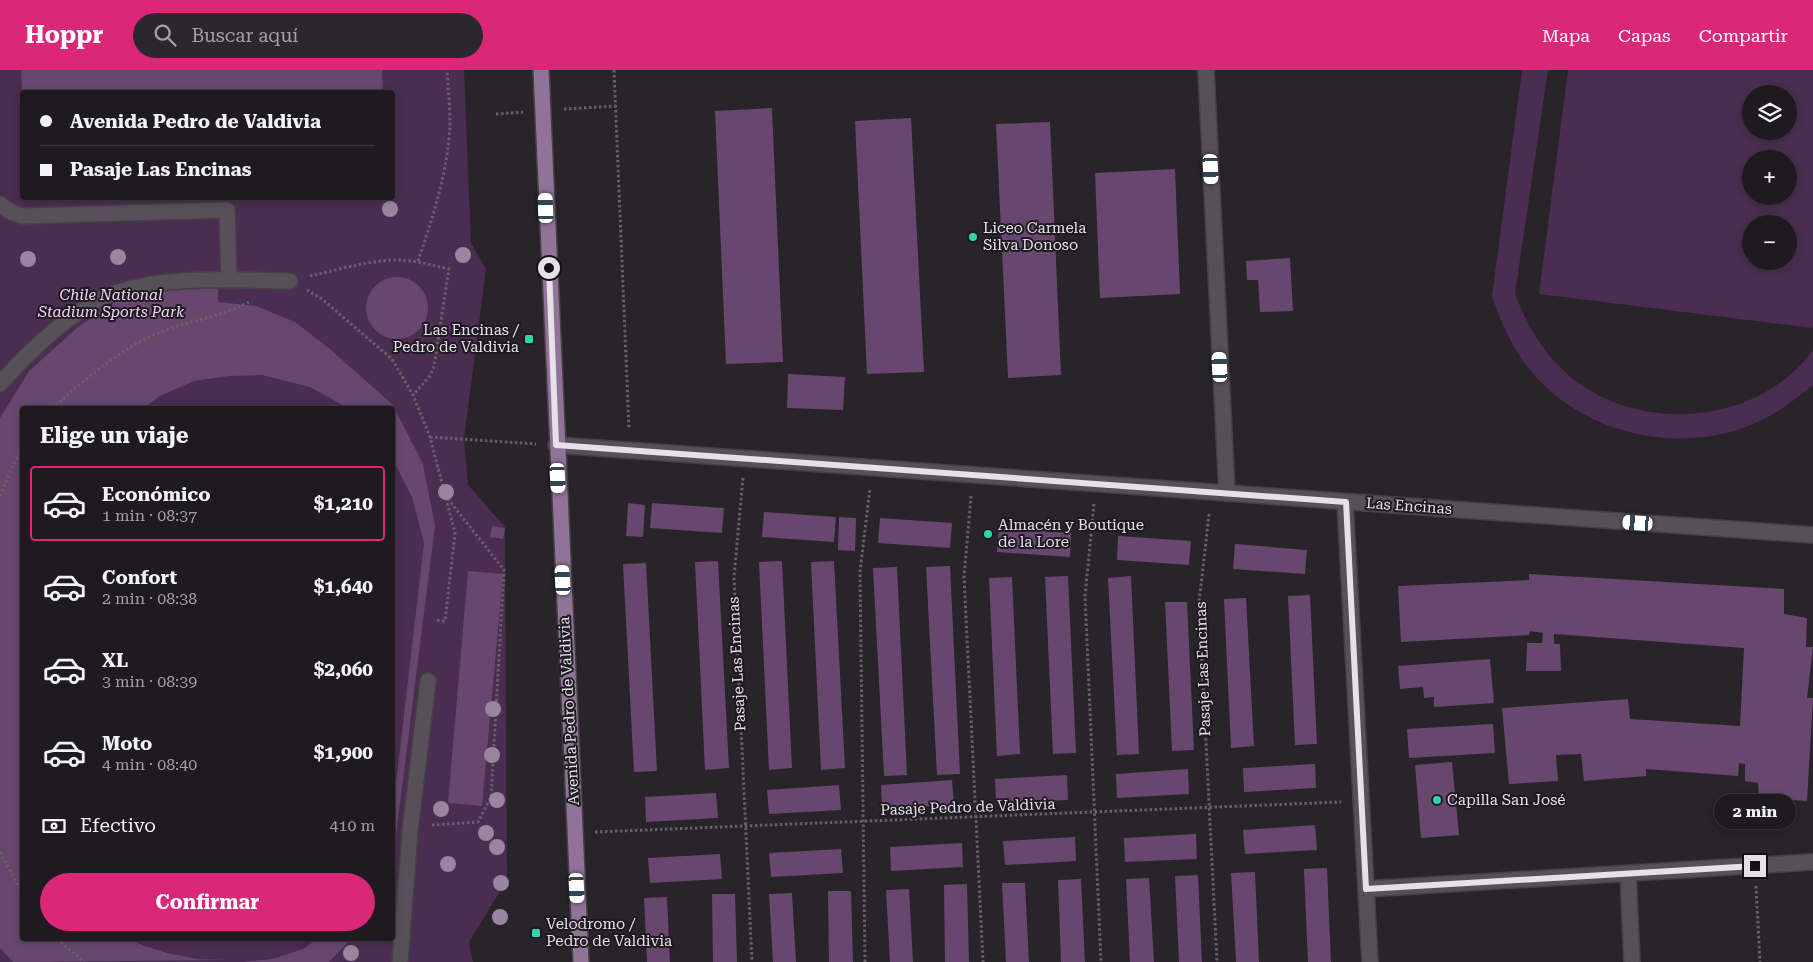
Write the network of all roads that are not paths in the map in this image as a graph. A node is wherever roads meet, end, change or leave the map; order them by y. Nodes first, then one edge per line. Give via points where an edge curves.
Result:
1 (541, 70) edge
2 (1206, 70) edge
3 (0, 204) edge
4 (229, 280) junction
5 (290, 281) road end
6 (0, 384) edge
7 (556, 445) junction
8 (1227, 493) junction
9 (1346, 502) junction
10 (1813, 535) edge
11 (428, 681) dead end
12 (1813, 862) edge
13 (1628, 873) junction
14 (1366, 889) junction
15 (400, 962) edge
16 (581, 962) edge
17 (1370, 962) edge
18 (1632, 962) edge

1 - 7 main road, Avenida Pedro de Valdivia
2 - 8 street
3 - 4 street via 22,216 227,210
4 - 5 street
4 - 6 street via 162,282 110,295 73,317 22,358
7 - 8 street, Las Encinas
7 - 16 main road, Avenida Pedro de Valdivia
8 - 9 street, Las Encinas
9 - 10 street, Las Encinas
9 - 14 street
11 - 15 street via 410,832
12 - 13 street
13 - 14 street
13 - 18 street
14 - 17 street

